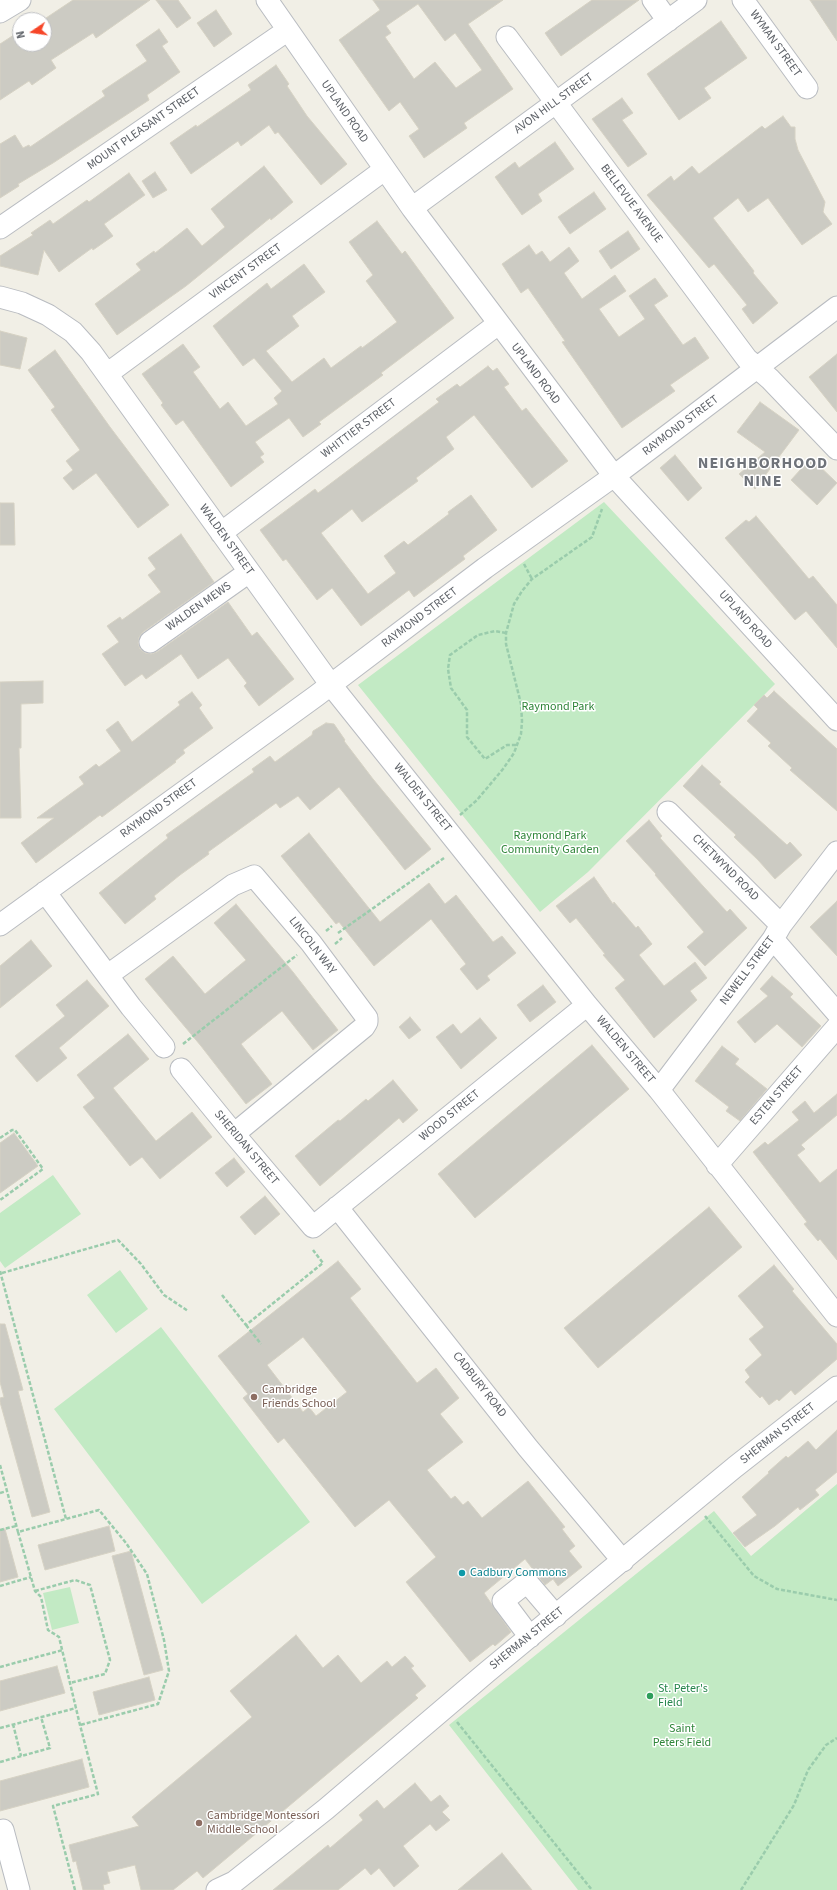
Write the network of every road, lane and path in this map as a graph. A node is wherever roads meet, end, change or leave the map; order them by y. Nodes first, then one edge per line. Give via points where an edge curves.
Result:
1 (20, 0) edge
2 (267, 0) edge
3 (653, 0) edge
4 (696, 0) edge
5 (743, 0) edge
6 (0, 12) edge
7 (668, 21) junction
8 (288, 30) junction
9 (507, 37) dead end
10 (807, 88) dead end
11 (556, 103) junction
12 (384, 170) junction
13 (412, 208) junction
14 (0, 228) edge
15 (0, 297) edge
16 (837, 307) edge
17 (498, 324) junction
18 (757, 368) junction
19 (107, 374) junction
20 (837, 449) edge
21 (614, 476) junction
22 (605, 503) dead end
23 (221, 533) junction
24 (249, 572) junction
25 (506, 633) junction
26 (150, 642) dead end
27 (331, 685) junction
28 (837, 720) edge
29 (517, 745) junction
30 (668, 812) dead end
31 (458, 816) dead end
32 (837, 852) edge
33 (446, 856) dead end
34 (45, 892) junction
35 (0, 925) edge
36 (332, 926) dead end
37 (338, 932) dead end
38 (777, 932) junction
39 (311, 943) junction
40 (108, 975) junction
41 (587, 1005) junction
42 (837, 1013) edge
43 (837, 1027) edge
44 (172, 1047) joint
45 (181, 1069) dead end
46 (659, 1090) junction
47 (234, 1134) junction
48 (0, 1138) edge
49 (717, 1165) junction
50 (0, 1200) edge
51 (336, 1207) junction
52 (313, 1227) joint
53 (313, 1250) dead end
54 (1, 1272) edge
55 (222, 1295) dead end
56 (188, 1311) dead end
57 (837, 1316) edge
58 (246, 1325) junction
59 (260, 1344) dead end
60 (837, 1387) edge
61 (0, 1464) edge
62 (7, 1491) junction
63 (0, 1493) edge
64 (693, 1502) junction
65 (66, 1519) junction
66 (16, 1526) junction
67 (0, 1530) edge
68 (18, 1532) junction
69 (623, 1561) junction
70 (31, 1578) junction
71 (0, 1586) edge
72 (35, 1591) junction
73 (837, 1600) edge
74 (556, 1616) junction
75 (530, 1637) junction
76 (62, 1650) junction
77 (0, 1667) edge
78 (70, 1683) junction
79 (76, 1708) junction
80 (41, 1717) junction
81 (456, 1722) dead end
82 (13, 1724) junction
83 (80, 1725) junction
84 (0, 1728) edge
85 (837, 1738) edge
86 (20, 1756) junction
87 (0, 1762) edge
88 (0, 1831) edge
89 (19, 1890) edge
90 (75, 1890) edge
91 (217, 1890) edge
92 (592, 1890) edge
93 (741, 1890) edge

1 - 6 street
2 - 8 street, UPLAND ROAD
3 - 7 street
4 - 7 street, AVON HILL STREET
5 - 10 street, WYMAN STREET
7 - 11 street, AVON HILL STREET
8 - 12 street, UPLAND ROAD
8 - 14 street, MOUNT PLEASANT STREET
9 - 11 street, BELLEVUE AVENUE
11 - 13 street, AVON HILL STREET
11 - 18 street, BELLEVUE AVENUE via 747,359
12 - 13 street, UPLAND ROAD
12 - 19 street, VINCENT STREET
13 - 17 street, UPLAND ROAD
15 - 19 street, WALDEN STREET via 22,303 48,315 73,332
16 - 18 street, RAYMOND STREET
17 - 21 street, UPLAND ROAD
17 - 23 street, WHITTIER STREET
18 - 20 street, BELLEVUE AVENUE via 770,378
18 - 21 street, RAYMOND STREET
19 - 23 street, WALDEN STREET
21 - 27 street, RAYMOND STREET via 485,568
21 - 28 street, UPLAND ROAD
22 - 25 path via 592,537 532,580 522,591 514,604
23 - 24 street, WALDEN STREET
24 - 26 street, WALDEN MEWS
24 - 27 street, WALDEN STREET
25 - 29 path via 508,659 521,704 522,721
25 - 29 path via 495,631 478,635 450,655 448,669 451,688 467,710 467,737 485,759 506,745
27 - 34 street, RAYMOND STREET
27 - 41 street, WALDEN STREET
29 - 31 path via 503,769 477,800
30 - 38 street, CHETWYND ROAD
32 - 38 street, NEWELL STREET
33 - 37 path
34 - 35 street, RAYMOND STREET
34 - 40 street
36 - 39 path
38 - 42 street, CHETWYND ROAD
38 - 46 street, NEWELL STREET
39 - 40 street, LINCOLN WAY via 254,876 233,885
39 - 44 path
39 - 47 street, LINCOLN WAY via 367,1018 364,1027
40 - 44 street
41 - 46 street, WALDEN STREET
41 - 51 street, WOOD STREET
43 - 49 street, ESTEN STREET
45 - 47 street, SHERIDAN STREET
46 - 49 street, WALDEN STREET
47 - 52 street, SHERIDAN STREET
48 - 50 path via 15,1130 43,1169
49 - 57 street, WALDEN STREET
51 - 52 street, WOOD STREET
51 - 69 street, CADBURY ROAD via 528,1448
53 - 58 path via 323,1264
54 - 56 path via 118,1240 141,1264 164,1295
54 - 65 path
55 - 58 path
58 - 59 path
60 - 64 street, SHERMAN STREET
61 - 62 path
62 - 63 path
62 - 66 path
64 - 69 street, SHERMAN STREET
64 - 73 path via 754,1576 777,1589
65 - 68 path
65 - 83 path via 99,1510 126,1543 147,1574 169,1671 158,1704
66 - 67 path
66 - 68 path
68 - 70 path
69 - 74 street, SHERMAN STREET
70 - 71 path
70 - 72 path
72 - 76 path via 41,1597 48,1630 59,1637
72 - 78 path via 75,1580 90,1585 110,1660 105,1674
74 - 75 street, SHERMAN STREET
74 - 75 street via 527,1582 503,1601
75 - 91 street, SHERMAN STREET via 283,1844 234,1882
76 - 77 path
76 - 78 path
78 - 79 path
79 - 80 path
79 - 83 path
80 - 82 path
80 - 86 path via 50,1748
81 - 92 path
82 - 84 path
82 - 86 path
83 - 90 path via 98,1794 53,1806
85 - 93 path via 826,1745 808,1770 794,1805
86 - 87 path
88 - 89 street via 3,1830

